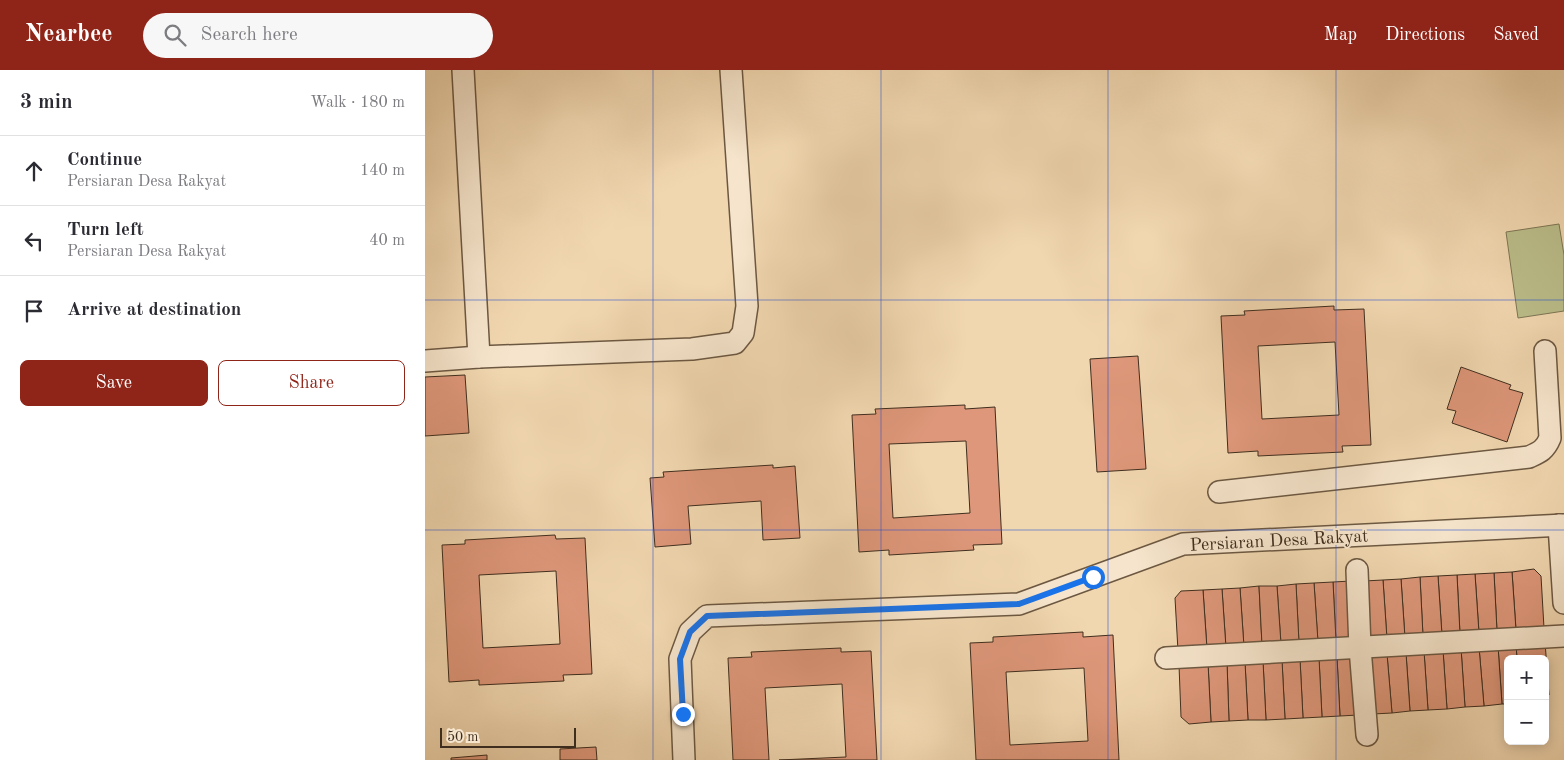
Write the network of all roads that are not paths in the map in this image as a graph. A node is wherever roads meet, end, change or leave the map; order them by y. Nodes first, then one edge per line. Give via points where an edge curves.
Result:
1 (463, 70) edge
2 (731, 70) edge
3 (1545, 351) dead end
4 (479, 357) junction
5 (425, 361) edge
6 (1219, 492) dead end
7 (1561, 525) edge
8 (1357, 570) dead end
9 (1564, 603) edge
10 (1564, 636) edge
11 (1360, 648) junction
12 (1166, 658) dead end
13 (1367, 735) dead end
14 (685, 760) edge

1 - 4 street
2 - 4 street via 747,306 743,333 735,343 692,349
3 - 6 street via 1550,438 1547,446 1529,457
4 - 5 street
7 - 9 street
7 - 14 street, Persiaran Desa Rakyat via 1183,544 1019,604 707,616 690,632 680,659
8 - 11 street
10 - 11 street
11 - 12 street
11 - 13 street

